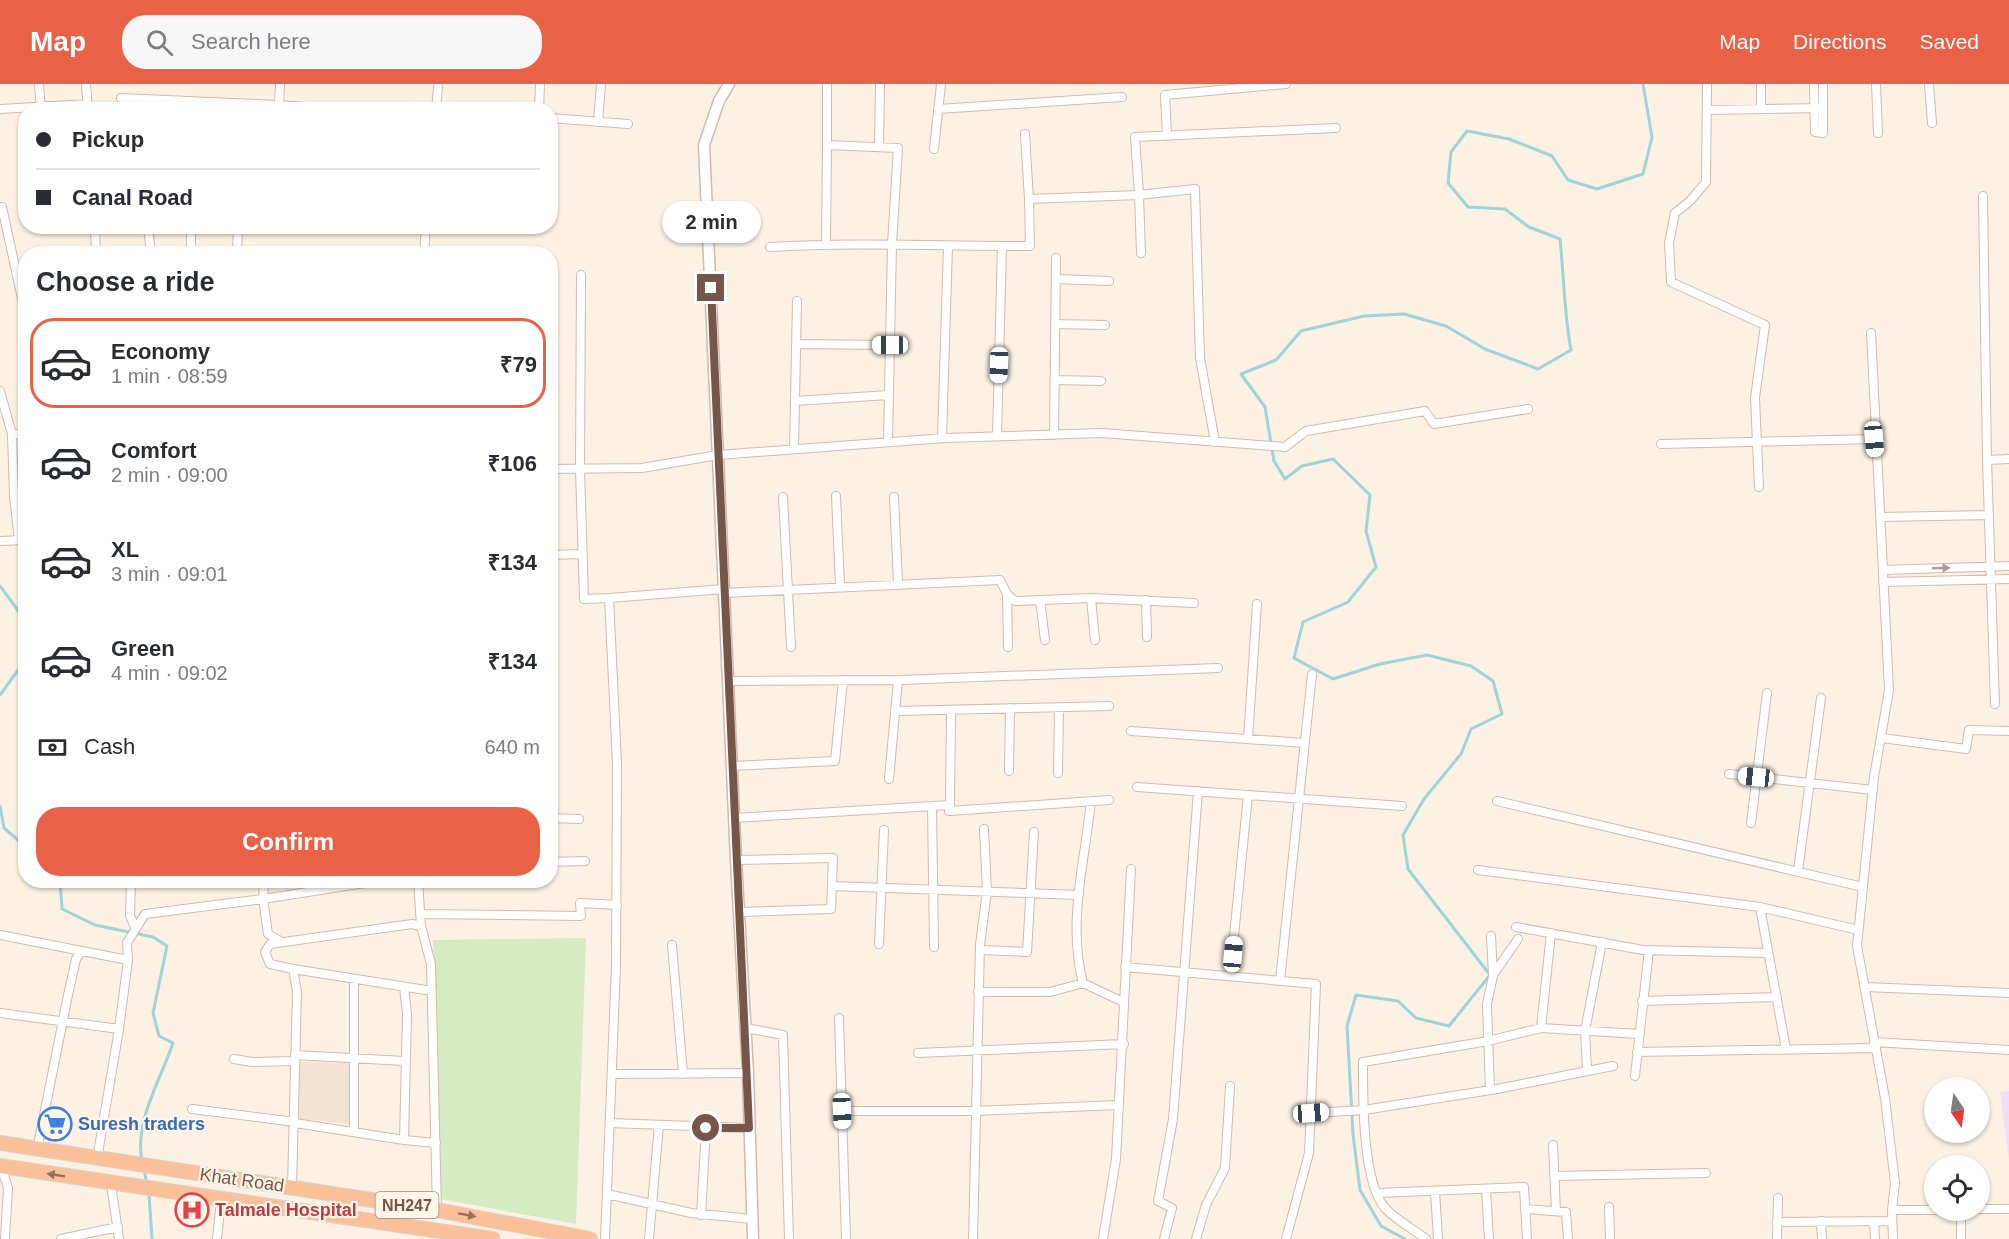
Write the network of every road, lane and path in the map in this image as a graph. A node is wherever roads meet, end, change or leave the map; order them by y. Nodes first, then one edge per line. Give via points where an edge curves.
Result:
1 (39, 84) edge
2 (86, 84) edge
3 (280, 84) edge
4 (540, 84) edge
5 (601, 84) edge
6 (729, 84) edge
7 (827, 84) edge
8 (880, 84) edge
9 (941, 84) edge
10 (1286, 84) edge
11 (1707, 84) edge
12 (1761, 84) edge
13 (1814, 84) edge
14 (1823, 84) edge
15 (1876, 84) edge
16 (1929, 84) edge
17 (438, 87) dead end
18 (1122, 97) dead end
19 (121, 98) dead end
20 (40, 102) edge
21 (88, 102) edge
22 (191, 102) edge
23 (279, 102) edge
24 (437, 102) edge
25 (539, 102) edge
26 (1818, 108) junction
27 (0, 109) edge
28 (18, 109) edge
29 (938, 109) junction
30 (1761, 109) junction
31 (1707, 110) junction
32 (558, 119) edge
33 (598, 122) junction
34 (1932, 123) dead end
35 (628, 124) dead end
36 (1336, 128) dead end
37 (1878, 133) dead end
38 (1025, 134) dead end
39 (1167, 136) junction
40 (827, 145) junction
41 (879, 147) junction
42 (934, 148) dead end
43 (1139, 195) junction
44 (1983, 196) dead end
45 (1029, 199) junction
46 (2, 207) dead end
47 (826, 244) junction
48 (948, 246) junction
49 (1002, 246) junction
50 (770, 247) dead end
51 (892, 247) junction
52 (1141, 253) dead end
53 (1056, 258) dead end
54 (581, 275) dead end
55 (1056, 279) junction
56 (18, 280) edge
57 (1109, 281) dead end
58 (797, 302) dead end
59 (1055, 324) junction
60 (1106, 325) dead end
61 (1871, 333) dead end
62 (796, 344) junction
63 (890, 345) junction
64 (1054, 380) junction
65 (1101, 381) dead end
66 (0, 391) edge
67 (889, 395) junction
68 (795, 401) junction
69 (1528, 409) dead end
70 (12, 434) junction
71 (18, 434) edge
72 (1054, 435) junction
73 (997, 436) junction
74 (942, 438) junction
75 (1874, 439) junction
76 (888, 442) junction
77 (1215, 442) junction
78 (1756, 442) junction
79 (1661, 444) dead end
80 (794, 449) junction
81 (718, 456) junction
82 (2009, 459) edge
83 (1987, 460) junction
84 (558, 469) edge
85 (580, 469) junction
86 (1758, 487) dead end
87 (18, 489) edge
88 (836, 496) dead end
89 (783, 497) dead end
90 (894, 497) dead end
91 (1989, 515) junction
92 (1881, 517) junction
93 (18, 540) edge
94 (0, 541) edge
95 (581, 554) junction
96 (558, 555) edge
97 (2009, 566) edge
98 (1990, 567) junction
99 (1883, 570) junction
100 (2009, 579) edge
101 (1991, 580) junction
102 (1883, 582) junction
103 (898, 583) junction
104 (840, 586) junction
105 (788, 589) junction
106 (724, 591) junction
107 (1007, 594) junction
108 (609, 598) junction
109 (1091, 598) junction
110 (1040, 600) junction
111 (1146, 600) junction
112 (1194, 603) dead end
113 (1257, 604) dead end
114 (1147, 637) dead end
115 (1045, 640) dead end
116 (1095, 640) dead end
117 (791, 646) dead end
118 (1008, 647) dead end
119 (1218, 668) dead end
120 (1312, 674) dead end
121 (843, 680) junction
122 (898, 680) junction
123 (728, 681) junction
124 (1767, 693) dead end
125 (1821, 698) dead end
126 (1995, 704) dead end
127 (1109, 706) dead end
128 (1059, 707) junction
129 (1010, 708) junction
130 (951, 710) junction
131 (895, 711) junction
132 (1131, 731) dead end
133 (2009, 731) edge
134 (1882, 738) junction
135 (1248, 739) junction
136 (1305, 743) junction
137 (732, 766) junction
138 (1009, 771) dead end
139 (1058, 773) dead end
140 (1729, 774) dead end
141 (1756, 777) junction
142 (889, 779) dead end
143 (1809, 783) junction
144 (1137, 787) dead end
145 (1873, 790) junction
146 (1198, 791) junction
147 (1248, 795) junction
148 (1299, 798) junction
149 (1109, 800) dead end
150 (1091, 801) junction
151 (1497, 801) dead end
152 (950, 805) junction
153 (932, 806) junction
154 (1402, 806) dead end
155 (558, 818) edge
156 (734, 818) junction
157 (579, 819) dead end
158 (1751, 823) dead end
159 (984, 829) dead end
160 (884, 830) dead end
161 (1034, 832) dead end
162 (736, 860) junction
163 (585, 861) dead end
164 (558, 862) edge
165 (1131, 868) dead end
166 (1478, 870) dead end
167 (1798, 872) junction
168 (832, 886) junction
169 (882, 887) junction
170 (1863, 887) junction
171 (131, 888) edge
172 (264, 888) edge
173 (333, 888) edge
174 (418, 888) edge
175 (933, 889) junction
176 (987, 891) junction
177 (1032, 893) junction
178 (1078, 895) junction
179 (263, 899) junction
180 (616, 905) junction
181 (1760, 907) junction
182 (739, 912) junction
183 (420, 914) junction
184 (421, 926) junction
185 (135, 927) junction
186 (1516, 927) dead end
187 (1858, 930) junction
188 (1551, 933) junction
189 (0, 934) edge
190 (1491, 936) dead end
191 (1518, 939) dead end
192 (282, 942) junction
193 (1602, 942) junction
194 (879, 944) dead end
195 (672, 945) dead end
196 (934, 947) dead end
197 (980, 950) junction
198 (1649, 950) junction
199 (81, 951) junction
200 (1768, 953) junction
201 (128, 960) junction
202 (1125, 967) junction
203 (293, 969) junction
204 (1182, 972) junction
205 (1230, 976) junction
206 (1493, 976) junction
207 (354, 979) junction
208 (1280, 981) junction
209 (1083, 982) junction
210 (404, 987) junction
211 (1864, 987) junction
212 (432, 991) junction
213 (978, 992) junction
214 (2009, 993) edge
215 (1776, 997) junction
216 (1642, 1001) junction
217 (1123, 1002) junction
218 (0, 1013) edge
219 (839, 1018) dead end
220 (63, 1022) junction
221 (746, 1028) junction
222 (1541, 1028) junction
223 (119, 1029) junction
224 (1585, 1030) junction
225 (1639, 1034) junction
226 (1488, 1041) junction
227 (1123, 1044) junction
228 (1875, 1045) junction
229 (1786, 1049) junction
230 (976, 1050) junction
231 (2009, 1050) edge
232 (1638, 1052) junction
233 (918, 1053) dead end
234 (354, 1057) junction
235 (295, 1058) junction
236 (234, 1059) dead end
237 (405, 1061) junction
238 (1613, 1066) dead end
239 (1587, 1070) junction
240 (748, 1073) junction
241 (612, 1074) junction
242 (683, 1074) junction
243 (1635, 1076) dead end
244 (1230, 1086) dead end
245 (1490, 1090) junction
246 (1118, 1105) junction
247 (192, 1109) dead end
248 (1363, 1110) junction
249 (842, 1111) junction
250 (974, 1111) junction
251 (1311, 1113) junction
252 (295, 1123) junction
253 (610, 1123) junction
254 (659, 1125) junction
255 (706, 1128) junction
256 (749, 1128) junction
257 (354, 1132) junction
258 (404, 1140) junction
259 (0, 1143) edge
260 (436, 1143) junction
261 (1553, 1145) dead end
262 (37, 1150) junction
263 (97, 1159) junction
264 (1, 1166) edge
265 (1706, 1173) dead end
266 (1554, 1176) junction
267 (111, 1184) junction
268 (292, 1187) junction
269 (1486, 1189) junction
270 (1435, 1191) junction
271 (1378, 1193) junction
272 (607, 1194) junction
273 (1778, 1198) dead end
274 (221, 1200) junction
275 (651, 1205) junction
276 (1609, 1207) dead end
277 (1525, 1209) junction
278 (1990, 1209) edge
279 (2009, 1209) edge
280 (437, 1210) junction
281 (1892, 1210) junction
282 (1924, 1210) edge
283 (1556, 1211) junction
284 (701, 1215) junction
285 (752, 1219) junction
286 (1821, 1221) junction
287 (1874, 1221) junction
288 (1892, 1221) junction
289 (1961, 1221) edge
290 (1777, 1222) junction
291 (118, 1227) junction
292 (435, 1234) edge
293 (3, 1238) edge
294 (61, 1239) edge
295 (119, 1239) edge
296 (217, 1239) edge
297 (494, 1239) edge
298 (590, 1239) edge
299 (605, 1239) edge
300 (649, 1239) edge
301 (753, 1239) edge
302 (789, 1239) edge
303 (846, 1239) edge
304 (973, 1239) edge
305 (1102, 1239) edge
306 (1164, 1239) edge
307 (1196, 1239) edge
308 (1286, 1239) edge
309 (1426, 1239) edge
310 (1438, 1239) edge
311 (1489, 1239) edge
312 (1527, 1239) edge
313 (1568, 1239) edge
314 (1610, 1239) edge
315 (1777, 1239) edge
316 (1822, 1239) edge
317 (1875, 1239) edge
318 (1893, 1239) edge
319 (1961, 1239) edge

1 - 20 street
2 - 21 street
3 - 23 street
4 - 25 street
5 - 33 street
6 - 81 street via 704,145
7 - 40 street
8 - 41 street
9 - 29 street
10 - 39 street via 1165,94
11 - 31 street
12 - 30 street
13 - 26 street
14 - 26 street
15 - 37 street
16 - 34 street
17 - 24 street
18 - 29 street
19 - 22 street
26 - 30 street
27 - 28 street
29 - 42 street
30 - 31 street
31 - 78 street via 1706,182 1675,213 1669,243 1671,282 1765,326 1755,398
32 - 33 street
33 - 35 street
36 - 39 street
38 - 45 street
39 - 43 street via 1135,137
40 - 41 street
40 - 47 street
41 - 51 street via 898,148
43 - 45 street
43 - 52 street
43 - 77 street via 1195,189 1200,358
44 - 83 street
45 - 49 street via 1030,246
46 - 56 street
47 - 50 street
47 - 51 street
48 - 49 street
48 - 51 street
48 - 74 street
49 - 73 street
51 - 63 street
53 - 55 street
54 - 85 street
55 - 57 street
55 - 59 street
58 - 62 street
59 - 60 street
59 - 64 street
61 - 75 street
62 - 63 street
62 - 68 street
63 - 67 street
64 - 65 street
64 - 72 street
66 - 70 street
67 - 68 street
67 - 76 street
68 - 80 street
69 - 77 street via 1434,424 1425,411 1306,431 1285,447
70 - 71 street
70 - 87 street
72 - 73 street
72 - 77 street via 1102,433
73 - 74 street
74 - 76 street
75 - 78 street
75 - 92 street
76 - 80 street
78 - 79 street
78 - 86 street
80 - 81 street
81 - 85 street via 642,468
81 - 106 street
82 - 83 street
83 - 91 street
84 - 85 street
85 - 95 street
88 - 104 street
89 - 105 street
90 - 103 street
91 - 92 street
91 - 98 street
92 - 99 street
93 - 94 street
95 - 96 street
95 - 108 street via 584,598
97 - 98 street
99 -> 98 street
98 - 101 street
99 - 102 street
100 - 101 street
101 - 102 street
101 - 126 street
102 - 134 street via 1889,690
103 - 104 street
103 - 107 street via 1000,580
104 - 105 street
105 - 106 street
105 - 117 street
106 - 108 street
106 - 123 street
107 - 110 street via 1015,601
107 - 118 street
108 - 180 street via 617,763
109 - 110 street
109 - 111 street
109 - 116 street
110 - 115 street
111 - 112 street
111 - 114 street
113 - 135 street
119 - 122 street
120 - 136 street
121 - 122 street
121 - 123 street
121 - 137 street via 836,761
122 - 131 street
123 - 137 street
124 - 141 street
125 - 143 street
127 - 128 street
128 - 129 street
128 - 139 street
129 - 130 street
129 - 138 street
130 - 131 street
130 - 152 street
131 - 142 street
132 - 135 street
133 - 134 street via 1969,730 1966,749
134 - 145 street
135 - 136 street
136 - 148 street
137 - 156 street
140 - 141 street
141 - 143 street
141 - 158 street
143 - 145 street
143 - 167 street
144 - 146 street
145 - 170 street
146 - 147 street
146 - 204 street
147 - 148 street
147 - 205 street
148 - 154 street
148 - 208 street
149 - 150 street
150 - 152 street via 949,811
150 - 178 street
151 - 167 street
152 - 153 street
153 - 156 street
153 - 175 street
155 - 157 street
156 - 162 street
159 - 176 street
160 - 169 street
161 - 177 street
162 - 168 street via 833,858
162 - 182 street
163 - 164 street
165 - 202 street
166 - 181 street
167 - 170 street
168 - 169 street
168 - 182 street via 831,909
169 - 175 street
169 - 194 street
170 - 187 street
171 - 185 street via 130,916
172 - 179 street
173 - 179 street
174 - 183 street
175 - 176 street
175 - 196 street
176 - 177 street
176 - 197 street
177 - 178 street
177 - 197 street via 1027,952
178 - 209 street via 1076,958
179 - 185 street via 145,914
179 - 192 street via 268,934
180 - 183 street via 580,903 581,916
180 - 241 street
181 - 187 street
181 - 200 street
182 - 221 street
183 - 184 street
184 - 192 street via 412,924
184 - 212 street via 431,964
185 - 201 street via 127,943
186 - 188 street
187 - 211 street
188 - 193 street
188 - 222 street
189 - 199 street
190 - 206 street
191 - 206 street
192 - 203 street via 270,944 266,952 270,964
193 - 198 street
193 - 224 street
195 - 242 street
197 - 213 street
198 - 200 street
198 - 216 street
199 - 201 street
199 - 220 street
200 - 215 street
201 - 223 street
202 - 204 street
202 - 217 street
203 - 207 street
203 - 235 street via 297,992
204 - 205 street
204 - 306 street via 1173,1119 1158,1201 1172,1208
205 - 208 street
206 - 226 street via 1487,1004
207 - 210 street
207 - 234 street
208 - 251 street via 1316,984
209 - 213 street via 1050,992
209 - 217 street
210 - 212 street
210 - 237 street
211 - 214 street
211 - 228 street
212 - 260 street
213 - 230 street
215 - 216 street
215 - 229 street
216 - 225 street
217 - 227 street
218 - 220 street
219 - 249 street
220 - 223 street
220 - 262 street
221 - 240 street
221 - 302 street via 783,1035
222 - 224 street
222 - 226 street
223 - 263 street
224 - 225 street
224 - 239 street
225 - 232 street
226 - 245 street
226 - 248 street via 1363,1062
227 - 230 street
227 - 246 street
228 - 229 street
228 - 231 street
228 - 281 street via 1895,1183
229 - 232 street
230 - 233 street
230 - 250 street
232 - 243 street
234 - 235 street
234 - 237 street
234 - 257 street
235 - 236 street via 252,1062
235 - 252 street
237 - 258 street
238 - 239 street
239 - 245 street
240 - 242 street
240 - 256 street
241 - 242 street
241 - 253 street
244 - 307 street via 1225,1168 1206,1205
245 - 248 street
246 - 250 street
246 - 305 street via 1116,1159
247 - 252 street
248 - 251 street
248 - 271 street via 1372,1178
249 - 250 street
249 - 303 street
250 - 304 street
251 - 308 street via 1309,1153
252 - 257 street
252 - 268 street
253 - 254 street
253 - 272 street
254 - 255 street
254 - 275 street
255 - 256 street
255 - 284 street
256 - 285 street
257 - 258 street
258 - 260 street
259 - 262 highway, Khat Road / NH247
260 - 280 street
261 - 266 street
262 - 263 highway, Khat Road / NH247
263 - 268 highway, Khat Road / NH247
267 -> 264 highway, Khat Road / NH247
264 - 293 street via 8,1188
265 - 266 street
266 - 283 street
267 - 274 highway, Khat Road / NH247
267 - 291 street
268 - 280 highway, Khat Road / NH247
269 - 270 street
269 - 277 street via 1524,1187
269 - 311 street
270 - 271 street
270 - 310 street
271 - 309 street via 1384,1207
272 - 275 street
272 - 299 street
273 - 290 street
274 - 292 highway, Khat Road / NH247
274 - 296 street
275 - 284 street
275 - 300 street
276 - 314 street
277 - 283 street
277 - 312 street
278 - 279 street
280 - 292 highway, NH247
280 -> 298 highway, Khat Road / NH247
281 - 282 street
281 - 288 street
283 - 313 street via 1566,1212
284 - 285 street
285 - 301 street
286 - 287 street
286 - 290 street
286 - 316 street
287 - 288 street
287 - 317 street
288 - 318 street
289 - 319 street
290 - 315 street
291 - 294 street
291 - 295 street
292 - 297 highway, Khat Road / NH247

